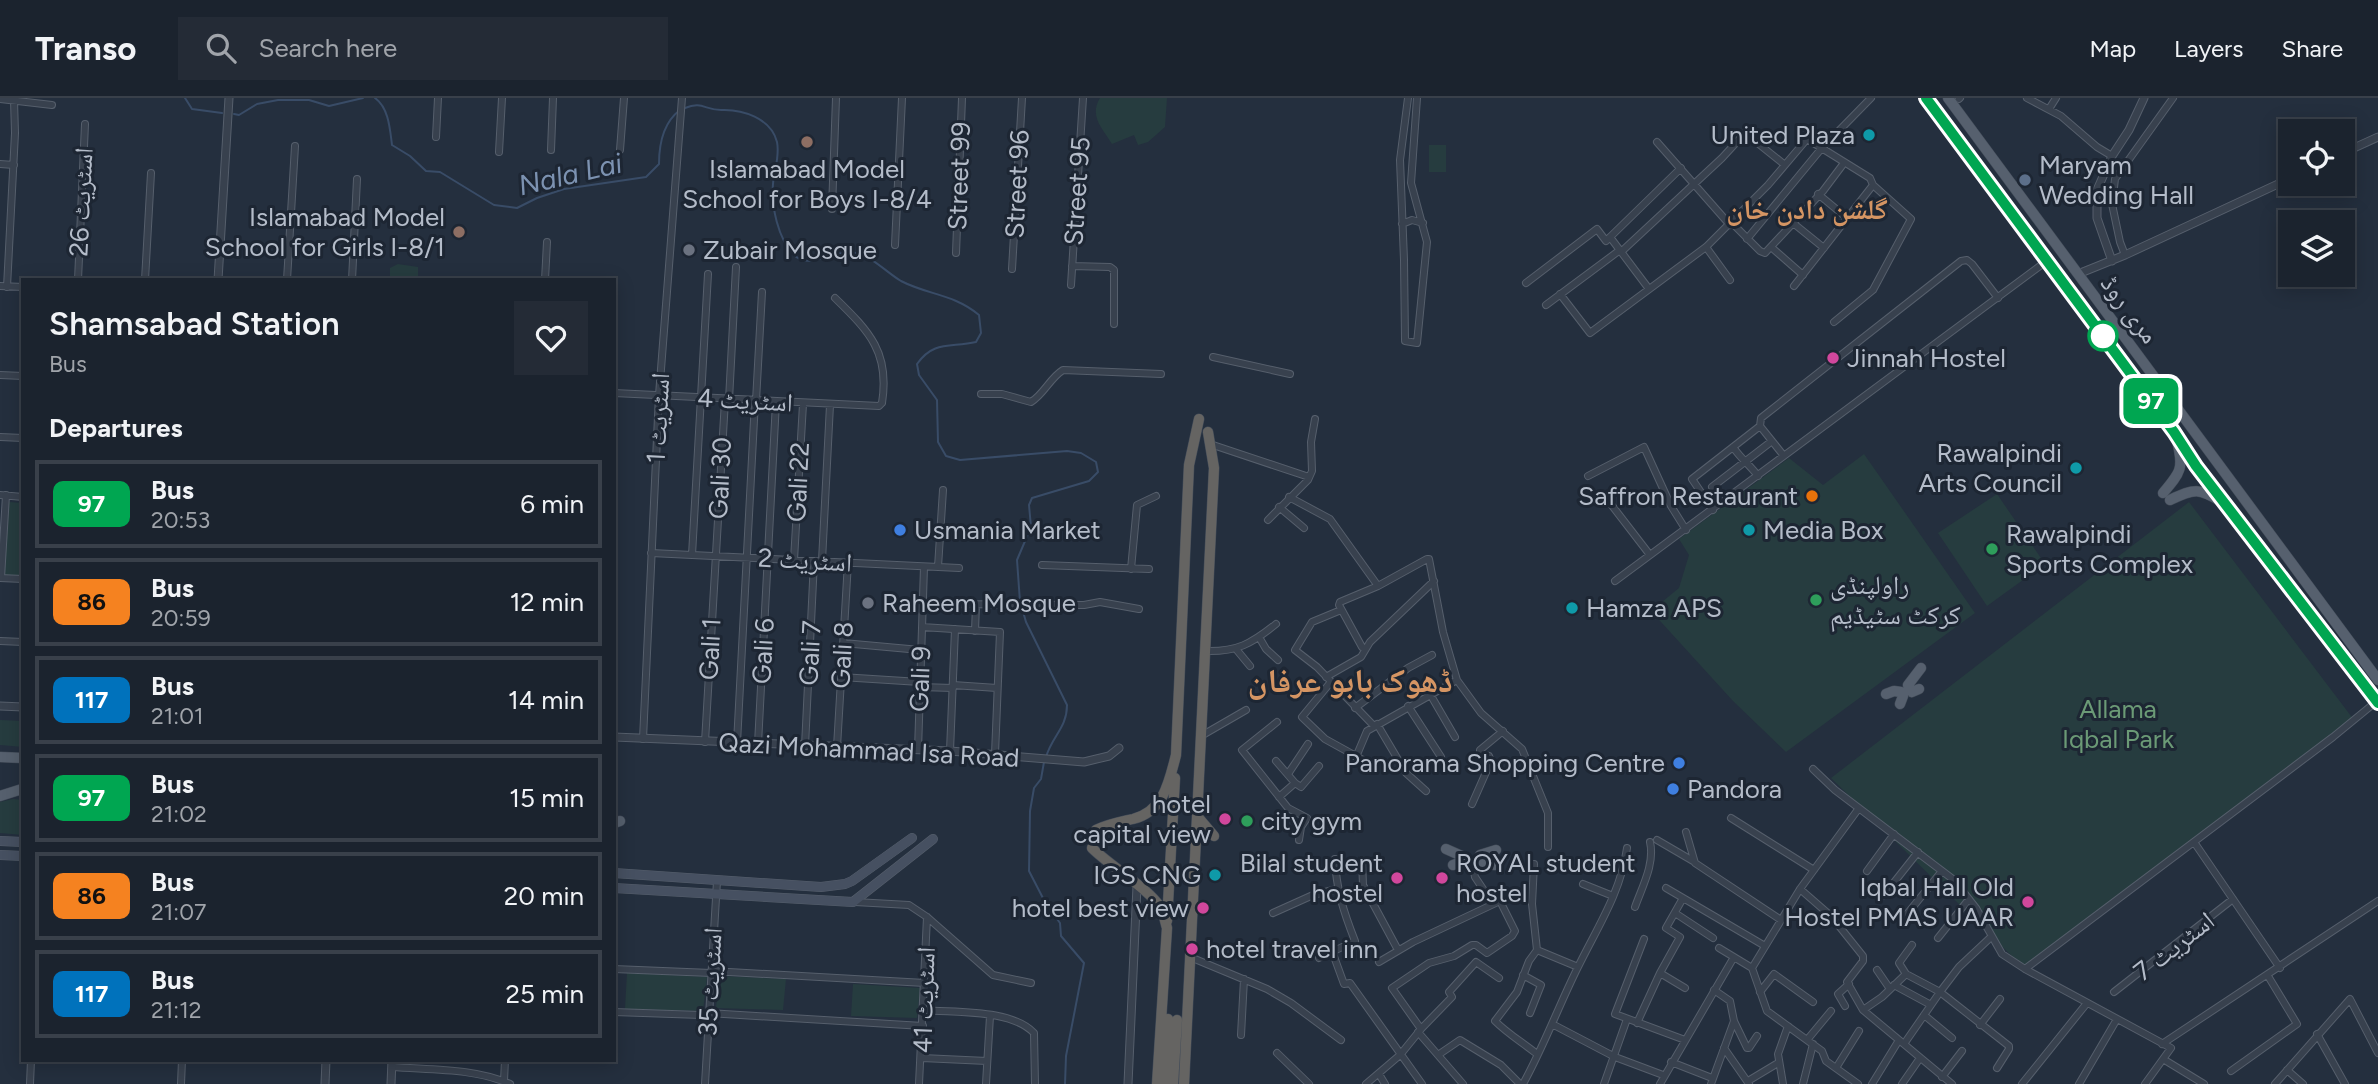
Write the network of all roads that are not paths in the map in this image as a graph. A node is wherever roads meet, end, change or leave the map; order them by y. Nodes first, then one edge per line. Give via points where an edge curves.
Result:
1 (229, 98) edge
2 (438, 98) edge
3 (502, 98) edge
4 (553, 98) edge
5 (624, 98) edge
6 (836, 98) edge
7 (902, 98) edge
8 (962, 98) edge
9 (1022, 98) edge
10 (1083, 98) edge
11 (1408, 98) edge
12 (1417, 98) edge
13 (1871, 98) edge
14 (1926, 98) edge
15 (1948, 98) edge
16 (2027, 98) edge
17 (2056, 98) edge
18 (2144, 98) edge
19 (2173, 98) edge
20 (0, 99) edge
21 (14, 100) junction
22 (682, 101) edge
23 (52, 105) dead end
24 (2049, 110) junction
25 (85, 124) dead end
26 (436, 137) dead end
27 (2378, 137) edge
28 (1657, 142) dead end
29 (295, 146) dead end
30 (2355, 148) edge
31 (1821, 149) junction
32 (551, 150) dead end
33 (620, 150) dead end
34 (499, 152) dead end
35 (2112, 156) junction
36 (1844, 163) junction
37 (0, 164) edge
38 (14, 165) junction
39 (1784, 165) junction
40 (1681, 168) junction
41 (151, 173) dead end
42 (1400, 174) junction
43 (1410, 174) junction
44 (357, 179) dead end
45 (1694, 183) junction
46 (2278, 184) edge
47 (1873, 185) junction
48 (1818, 194) junction
49 (832, 209) dead end
50 (1847, 218) junction
51 (1402, 223) junction
52 (1423, 223) junction
53 (1793, 223) junction
54 (1731, 224) junction
55 (0, 225) edge
56 (10, 226) junction
57 (1610, 237) junction
58 (1747, 239) junction
59 (547, 242) dead end
60 (895, 244) dead end
61 (1706, 247) junction
62 (1772, 247) junction
63 (1824, 248) junction
64 (1620, 251) junction
65 (956, 253) dead end
66 (2125, 255) junction
67 (2048, 260) junction
68 (2112, 261) junction
69 (1072, 266) junction
70 (736, 267) dead end
71 (1012, 269) dead end
72 (708, 274) dead end
73 (2078, 274) junction
74 (1803, 275) junction
75 (78, 278) edge
76 (145, 278) edge
77 (218, 278) edge
78 (287, 278) edge
79 (352, 278) edge
80 (545, 278) edge
81 (1730, 280) dead end
82 (1526, 283) dead end
83 (1071, 285) dead end
84 (1794, 286) dead end
85 (4, 287) edge
86 (1649, 289) junction
87 (762, 292) dead end
88 (1560, 295) junction
89 (835, 298) dead end
90 (1998, 298) junction
91 (1546, 305) dead end
92 (1834, 322) dead end
93 (1114, 324) dead end
94 (1213, 357) dead end
95 (1161, 374) dead end
96 (1290, 374) dead end
97 (0, 375) edge
98 (21, 376) edge
99 (616, 393) edge
100 (981, 394) dead end
101 (659, 395) junction
102 (701, 398) junction
103 (727, 400) junction
104 (755, 401) junction
105 (776, 402) junction
106 (803, 404) junction
107 (830, 405) junction
108 (1199, 419) dead end
109 (1315, 419) dead end
110 (1760, 426) junction
111 (1208, 432) dead end
112 (2174, 432) junction
113 (0, 437) edge
114 (21, 438) edge
115 (1772, 441) junction
116 (1210, 444) junction
117 (1732, 447) junction
118 (1784, 456) junction
119 (1744, 463) junction
120 (1758, 475) junction
121 (1588, 476) dead end
122 (1309, 477) junction
123 (1712, 487) dead end
124 (943, 490) dead end
125 (3, 495) edge
126 (21, 496) edge
127 (1156, 496) dead end
128 (1289, 496) junction
129 (1610, 503) dead end
130 (2228, 506) junction
131 (1279, 508) junction
132 (1713, 510) junction
133 (1268, 520) dead end
134 (1304, 528) dead end
135 (1686, 530) junction
136 (651, 553) junction
137 (692, 555) junction
138 (1650, 555) junction
139 (716, 556) junction
140 (746, 558) junction
141 (768, 559) junction
142 (794, 560) junction
143 (814, 561) junction
144 (822, 561) junction
145 (848, 562) junction
146 (1042, 565) dead end
147 (924, 567) junction
148 (938, 567) junction
149 (959, 568) dead end
150 (1131, 569) junction
151 (1149, 569) dead end
152 (1, 578) edge
153 (21, 579) edge
154 (1434, 581) junction
155 (1615, 581) dead end
156 (1378, 586) junction
157 (923, 604) junction
158 (976, 605) junction
159 (1139, 609) dead end
160 (1341, 610) junction
161 (1276, 624) dead end
162 (922, 627) junction
163 (955, 629) junction
164 (975, 631) junction
165 (1259, 638) junction
166 (0, 641) edge
167 (21, 642) edge
168 (843, 643) junction
169 (1362, 647) dead end
170 (1236, 649) junction
171 (920, 650) junction
172 (1205, 651) junction
173 (1432, 655) dead end
174 (1279, 660) dead end
175 (1250, 666) dead end
176 (1921, 668) dead end
177 (841, 677) junction
178 (1328, 680) junction
179 (1457, 680) junction
180 (2378, 680) edge
181 (920, 684) junction
182 (953, 686) junction
183 (997, 688) junction
184 (1919, 689) dead end
185 (1430, 694) junction
186 (1886, 694) dead end
187 (2377, 702) edge
188 (1900, 704) dead end
189 (0, 706) edge
190 (1408, 706) junction
191 (21, 707) edge
192 (1355, 708) junction
193 (1246, 710) dead end
194 (1277, 722) dead end
195 (1375, 725) junction
196 (1503, 731) junction
197 (1201, 736) junction
198 (616, 737) edge
199 (1455, 737) dead end
200 (643, 739) junction
201 (705, 742) junction
202 (737, 743) junction
203 (758, 744) junction
204 (1308, 744) dead end
205 (805, 746) junction
206 (837, 747) junction
207 (1119, 748) dead end
208 (918, 750) junction
209 (950, 751) junction
210 (995, 754) junction
211 (1176, 755) junction
212 (2, 757) edge
213 (1356, 757) junction
214 (1441, 757) dead end
215 (21, 758) edge
216 (1276, 761) dead end
217 (1372, 765) dead end
218 (1319, 766) dead end
219 (1813, 769) dead end
220 (1288, 774) junction
221 (1296, 783) junction
222 (0, 789) edge
223 (21, 789) edge
224 (21, 789) edge
225 (1426, 791) dead end
226 (0, 796) edge
227 (1279, 797) junction
228 (1472, 804) dead end
229 (1859, 808) junction
230 (1197, 816) junction
231 (1731, 818) dead end
232 (1096, 830) dead end
233 (1686, 831) dead end
234 (1894, 834) junction
235 (1214, 836) dead end
236 (912, 838) dead end
237 (933, 839) dead end
238 (1299, 840) dead end
239 (0, 841) edge
240 (21, 842) edge
241 (2194, 842) junction
242 (1548, 846) dead end
243 (1093, 848) dead end
244 (1628, 848) dead end
245 (1446, 849) dead end
246 (1496, 850) dead end
247 (1917, 852) junction
248 (0, 855) edge
249 (21, 856) edge
250 (1335, 859) dead end
251 (1362, 860) dead end
252 (1693, 861) junction
253 (1534, 864) dead end
254 (1454, 865) dead end
255 (1495, 865) dead end
256 (1473, 866) dead end
257 (1814, 870) junction
258 (1867, 871) dead end
259 (1942, 871) junction
260 (616, 873) edge
261 (640, 875) junction
262 (717, 881) junction
263 (845, 884) junction
264 (1583, 884) dead end
265 (1137, 886) junction
266 (616, 888) edge
267 (1337, 888) junction
268 (1666, 888) dead end
269 (640, 889) junction
270 (1800, 889) junction
271 (864, 893) junction
272 (715, 894) junction
273 (1884, 895) dead end
274 (1613, 896) junction
275 (1684, 898) junction
276 (1969, 899) junction
277 (2234, 900) junction
278 (2378, 901) edge
279 (853, 902) junction
280 (1493, 904) junction
281 (1635, 907) dead end
282 (1273, 913) dead end
283 (1675, 913) junction
284 (927, 917) junction
285 (1903, 919) dead end
286 (1781, 920) junction
287 (1167, 928) junction
288 (1991, 937) junction
289 (1713, 938) dead end
290 (1938, 938) dead end
291 (1644, 939) dead end
292 (1912, 945) dead end
293 (1765, 946) junction
294 (1719, 947) dead end
295 (1398, 950) junction
296 (1537, 950) junction
297 (1332, 951) junction
298 (1487, 953) junction
299 (1190, 957) junction
300 (1734, 957) junction
301 (1319, 958) dead end
302 (1379, 962) dead end
303 (1481, 965) junction
304 (1578, 967) junction
305 (1752, 968) junction
306 (2280, 968) junction
307 (616, 969) edge
308 (2025, 969) junction
309 (1877, 970) dead end
310 (711, 972) junction
311 (1660, 973) junction
312 (1906, 974) junction
313 (1523, 975) junction
314 (2268, 976) junction
315 (1499, 978) dead end
316 (1244, 979) junction
317 (925, 983) junction
318 (1031, 983) dead end
319 (1849, 984) junction
320 (1892, 987) junction
321 (1685, 988) dead end
322 (1714, 990) junction
323 (1759, 992) junction
324 (1940, 992) junction
325 (2114, 992) dead end
326 (2000, 999) dead end
327 (1813, 1002) dead end
328 (2087, 1003) junction
329 (1931, 1005) junction
330 (1845, 1006) dead end
331 (924, 1010) junction
332 (1863, 1010) junction
333 (1831, 1011) dead end
334 (616, 1012) edge
335 (1530, 1013) dead end
336 (705, 1014) junction
337 (1924, 1015) junction
338 (990, 1016) junction
339 (1627, 1019) junction
340 (2117, 1019) junction
341 (1734, 1021) junction
342 (1637, 1023) junction
343 (1552, 1024) junction
344 (1980, 1025) junction
345 (923, 1026) junction
346 (1788, 1027) junction
347 (1420, 1030) junction
348 (1859, 1031) dead end
349 (2317, 1034) junction
350 (1241, 1035) dead end
351 (1757, 1036) dead end
352 (1952, 1038) dead end
353 (1341, 1040) dead end
354 (1685, 1040) junction
355 (1810, 1042) junction
356 (1901, 1042) junction
357 (2162, 1044) junction
358 (1724, 1048) junction
359 (1962, 1051) dead end
360 (2378, 1052) edge
361 (1277, 1053) dead end
362 (1537, 1054) junction
363 (1400, 1055) junction
364 (1438, 1055) junction
365 (1615, 1057) junction
366 (922, 1058) junction
367 (1920, 1058) junction
368 (2163, 1059) junction
369 (987, 1061) junction
370 (31, 1062) edge
371 (182, 1062) edge
372 (326, 1062) edge
373 (505, 1062) edge
374 (1671, 1062) junction
375 (1778, 1063) junction
376 (392, 1064) edge
377 (1836, 1068) junction
378 (1997, 1068) dead end
379 (2287, 1070) junction
380 (2231, 1071) dead end
381 (1379, 1074) junction
382 (1663, 1075) junction
383 (1302, 1077) junction
384 (1942, 1077) junction
385 (1711, 1081) edge
386 (507, 1083) edge
387 (1748, 1083) edge
388 (30, 1084) edge
389 (181, 1084) edge
390 (325, 1084) edge
391 (391, 1084) edge
392 (705, 1084) edge
393 (919, 1084) edge
394 (986, 1084) edge
395 (1035, 1084) edge
396 (1128, 1084) edge
397 (1157, 1084) edge
398 (1164, 1084) edge
399 (1173, 1084) edge
400 (1184, 1084) edge
401 (1295, 1084) edge
402 (1309, 1084) edge
403 (1366, 1084) edge
404 (1385, 1084) edge
405 (1422, 1084) edge
406 (1463, 1084) edge
407 (1522, 1084) edge
408 (1604, 1084) edge
409 (1660, 1084) edge
410 (1783, 1084) edge
411 (1803, 1084) edge
412 (1858, 1084) edge
413 (1872, 1084) edge
414 (1902, 1084) edge
415 (1952, 1084) edge
416 (2022, 1084) edge
417 (2079, 1084) edge
418 (2145, 1084) edge
419 (2204, 1084) edge
420 (2275, 1084) edge
421 (2304, 1084) edge
422 (2345, 1084) edge

1 - 77 street
2 - 26 street
3 - 34 street
4 - 32 street
5 - 33 street
6 - 49 street
7 - 60 street
8 - 65 street, Street 99
9 - 71 street, Street 96
10 - 69 street, Street 95
11 - 42 street
12 - 43 street
13 - 31 street
14 - 67 main road, مری روڈ
15 - 73 main road, مری روڈ
16 - 24 street
17 - 24 street
18 - 35 street
19 - 66 street via 2115,179 2112,204
20 - 21 street
21 - 23 street
21 - 38 street
22 - 101 street, اسٹریٹ 1
24 - 35 street
25 - 75 street, اسٹریٹ 26
27 - 30 street
28 - 40 street
29 - 78 street
31 - 36 street
31 - 39 street via 1807,139
31 - 58 street
35 - 68 street via 2097,190 2097,218
36 - 47 street via 1870,178
36 - 48 street
37 - 38 street
38 - 56 street
39 - 45 street via 1745,133
39 - 54 street
40 - 45 street
40 - 57 street
41 - 76 street
42 - 43 street
42 - 51 street
43 - 52 street
44 - 79 street
45 - 54 street
45 - 64 street
46 - 66 street
47 - 50 street
47 - 92 street via 1910,219 1873,290
48 - 50 street
48 - 53 street
50 - 63 street
51 - 52 street
51 - 52 street via 1405,341 1417,343 1427,242
53 - 62 street
53 - 63 street
54 - 58 street
54 - 61 street
55 - 56 street
56 - 85 street
57 - 64 street
57 - 82 street via 1606,241 1597,229
58 - 62 street via 1763,254
59 - 80 street
61 - 81 street
61 - 86 street
62 - 74 street
63 - 74 street
64 - 86 street
64 - 88 street
66 - 68 street
67 - 90 street
67 - 112 main road, مری روڈ
68 - 73 street
69 - 83 street, Street 95
69 - 93 street via 1114,270
70 - 103 street, Gali 30
72 - 102 street
73 - 180 main road, مری روڈ
74 - 84 street
86 - 88 street via 1590,332
87 - 104 street
88 - 91 street
89 - 107 street, اسٹریٹ 4 via 882,356 884,390 882,403 876,407
90 - 110 street via 1972,264 1961,261 1761,418
90 - 118 street
94 - 96 street
95 - 100 street via 1063,370 1031,402
97 - 98 street
99 - 101 street, اسٹریٹ 4
101 - 102 street, اسٹریٹ 4
101 - 136 street, اسٹریٹ 1
102 - 103 street, اسٹریٹ 4
102 - 137 street
103 - 104 street, اسٹریٹ 4
103 - 139 street, Gali 30
104 - 105 street, اسٹریٹ 4
104 - 140 street
105 - 106 street, اسٹریٹ 4
105 - 141 street, Gali 6
106 - 107 street, اسٹریٹ 4
106 - 142 street, Gali 22
107 - 144 street
108 - 211 highway via 1189,465
109 - 122 street
110 - 115 street
110 - 117 street
111 - 116 highway
112 - 130 main road, مری روڈ
112 - 130 main road, مری روڈ via 2182,468 2167,496 2203,491
113 - 114 street
115 - 118 street
115 - 119 street
116 - 122 street
116 - 172 highway via 1214,468
117 - 119 street
117 - 132 street via 1692,479
118 - 120 street
119 - 120 street
119 - 123 street
120 - 132 street
121 - 135 street via 1644,447
122 - 128 street
124 - 148 street
125 - 126 street
125 - 152 street
127 - 150 street via 1137,505
128 - 131 street
128 - 156 street via 1330,519
129 - 138 street
130 - 187 main road, مری روڈ
131 - 133 street
131 - 134 street
132 - 135 street
135 - 138 street
136 - 137 street, اسٹریٹ 2
136 - 200 street, اسٹریٹ 1
137 - 139 street, اسٹریٹ 2
138 - 155 street
139 - 140 street, اسٹریٹ 2
139 - 201 street, Gali 1
140 - 141 street, اسٹریٹ 2
140 - 202 street
141 - 142 street, اسٹریٹ 2
141 - 203 street, Gali 6
142 - 143 street, اسٹریٹ 2
143 - 144 street, اسٹریٹ 2
143 - 205 street, Gali 7
144 - 145 street, اسٹریٹ 2
145 - 147 street, اسٹریٹ 2
145 - 168 street, Gali 8
146 - 150 street
147 - 148 street, اسٹریٹ 2
147 - 157 street, Gali 9
148 - 149 street, اسٹریٹ 2
150 - 151 street
152 - 153 street
154 - 156 street via 1427,559
154 - 178 street via 1370,642 1361,657
154 - 179 street
156 - 160 street via 1340,602
157 - 158 street
157 - 162 street, Gali 9
158 - 159 street via 1100,602
158 - 164 street
160 - 169 street
160 - 178 street via 1312,622 1295,650
161 - 165 street
162 - 163 street
162 - 171 street, Gali 9
163 - 164 street
163 - 182 street
164 - 183 street via 1000,632
165 - 170 street
165 - 174 street
166 - 167 street
168 - 171 street
168 - 177 street, Gali 8
170 - 172 street
170 - 175 street
171 - 181 street, Gali 9
172 - 197 highway
173 - 192 street
176 - 184 main road via 1908,685 1912,692
177 - 181 street
177 - 206 street, Gali 8
178 - 192 street
178 - 213 street via 1302,717
179 - 185 street
179 - 196 street via 1481,713
181 - 182 street
181 - 208 street, Gali 9
182 - 183 street
182 - 209 street
183 - 210 street
185 - 190 street
185 - 199 street
186 - 188 main road via 1901,692
187 - 241 street
189 - 191 street
190 - 195 street
190 - 214 street
192 - 195 street
193 - 197 street
194 - 227 street via 1242,750
195 - 213 street via 1367,731
195 - 225 street via 1406,773
196 - 228 street via 1480,750 1491,761
196 - 242 street via 1522,749 1548,813
197 - 230 highway
198 - 200 street, Qazi Mohammad Isa Road
200 - 201 street, Qazi Mohammad Isa Road
201 - 202 street, Qazi Mohammad Isa Road
202 - 203 street, Qazi Mohammad Isa Road
203 - 205 street, Qazi Mohammad Isa Road
204 - 220 street
205 - 206 street, Qazi Mohammad Isa Road
206 - 208 street, Qazi Mohammad Isa Road
207 - 210 street, Qazi Mohammad Isa Road via 1084,762
208 - 209 street, Qazi Mohammad Isa Road
209 - 210 street, Qazi Mohammad Isa Road
211 - 232 highway via 1161,802 1135,819
211 - 287 highway
212 - 215 main road
213 - 217 street
216 - 220 street
218 - 221 street via 1301,787
219 - 229 street
220 - 221 street
221 - 227 street
222 - 223 main road
224 - 226 main road
227 - 238 street via 1307,818
229 - 234 street
229 - 257 street
230 - 235 highway
230 - 299 highway
231 - 257 street
233 - 252 street
234 - 247 street
234 - 258 street
236 - 263 main road
237 - 271 main road
239 - 240 main road
241 - 277 street
241 - 308 street
243 - 265 highway
244 - 274 street
245 - 254 main road via 1464,857
246 - 255 main road via 1478,860
247 - 259 street
247 - 273 street
248 - 249 main road
250 - 267 street
251 - 295 street via 1363,885
252 - 281 street via 1653,841
252 - 286 street
253 - 296 street
256 - 280 street
257 - 270 street
259 - 276 street
259 - 285 street
260 - 261 main road
261 - 262 main road
261 - 269 main road
262 - 263 main road via 821,887
262 - 272 street, اسٹریٹ 35
263 - 271 main road
264 - 274 street
265 - 287 highway via 1160,907
265 - 396 street
266 - 269 main road
267 - 282 street
267 - 297 street via 1355,942
268 - 275 street
269 - 272 main road
270 - 286 street
270 - 319 street via 1831,916 1863,956
271 - 279 main road
272 - 279 main road
272 - 310 street, اسٹریٹ 35
274 - 304 street
275 - 283 street
275 - 293 street
276 - 288 street
276 - 290 street
277 - 306 street
277 - 325 street, اسٹریٹ 7
278 - 306 street
279 - 284 street via 909,905
280 - 295 street
280 - 298 street via 1500,901 1515,931
283 - 289 street
283 - 311 street via 1666,928 1680,937
284 - 317 street, اسٹریٹ 41
284 - 318 street via 993,975
286 - 293 street
287 - 397 highway
288 - 308 street via 2002,954
288 - 324 street
291 - 339 street via 1615,1012
292 - 312 street via 1899,963
293 - 305 street
294 - 300 street
295 - 302 street
296 - 304 street
296 - 313 street
297 - 301 street
297 - 363 street via 1344,984 1350,983
298 - 303 street
298 - 347 street via 1472,945 1429,963 1392,988
299 - 316 street
299 - 400 highway
300 - 305 street
300 - 322 street
303 - 315 street
303 - 347 street via 1476,962 1449,992 1452,997 1447,1004
304 - 343 street
305 - 323 street
306 - 314 street
307 - 310 street
308 - 328 street
309 - 320 street
310 - 317 street
310 - 336 street, اسٹریٹ 35
311 - 321 street
311 - 342 street
312 - 320 street
312 - 324 street
313 - 335 street via 1541,985
313 - 362 street via 1517,992 1495,1021
314 - 357 street
314 - 380 street via 2297,1024
316 - 350 street
316 - 353 street via 1291,1003
317 - 331 street, اسٹریٹ 41
319 - 330 street via 1838,994
319 - 332 street
320 - 329 street
320 - 332 street
322 - 341 street via 1730,1001
322 - 354 street
323 - 327 street via 1773,974
323 - 346 street via 1767,1011
324 - 329 street
324 - 344 street
326 - 344 street
328 - 340 street
328 - 416 street
329 - 337 street
331 - 338 street
331 - 345 street, اسٹریٹ 41
332 - 356 street
333 - 355 street
334 - 336 street
336 - 345 street
336 - 392 street, اسٹریٹ 35
337 - 352 street
337 - 356 street
338 - 369 street
338 - 395 street via 1018,1020 1034,1033
339 - 342 street
339 - 365 street
340 - 357 street
340 - 417 street
341 - 351 street via 1747,1048
341 - 358 street
342 - 354 street
343 - 362 street
343 - 365 street
344 - 378 street via 2010,1047
345 - 366 street, اسٹریٹ 41
346 - 355 street
346 - 375 street
347 - 363 street
347 - 364 street
348 - 377 street
349 - 360 street via 2350,999
349 - 379 street
349 - 422 street
354 - 374 street
355 - 377 street
355 - 411 street
356 - 367 street
356 - 413 street
357 - 368 street via 2171,1048
358 - 385 street
358 - 387 street
359 - 384 street
361 - 383 street
362 - 407 street
363 - 381 street
363 - 405 street
364 - 406 street
364 - 407 street via 1460,1040
365 - 382 street
365 - 408 street
366 - 369 street
366 - 393 street, اسٹریٹ 41
367 - 384 street
367 - 414 street
368 - 418 street
368 - 419 street
369 - 394 street
370 - 388 street
371 - 389 street
372 - 390 street
373 - 386 street
374 - 382 street
374 - 385 street
375 - 387 street
375 - 410 street
376 - 386 street
376 - 391 street
377 - 412 street
379 - 420 street
379 - 421 street
381 - 403 street
381 - 404 street
382 - 409 street
383 - 401 street
383 - 402 street
384 - 415 street
398 - 399 highway via 1172,1019

